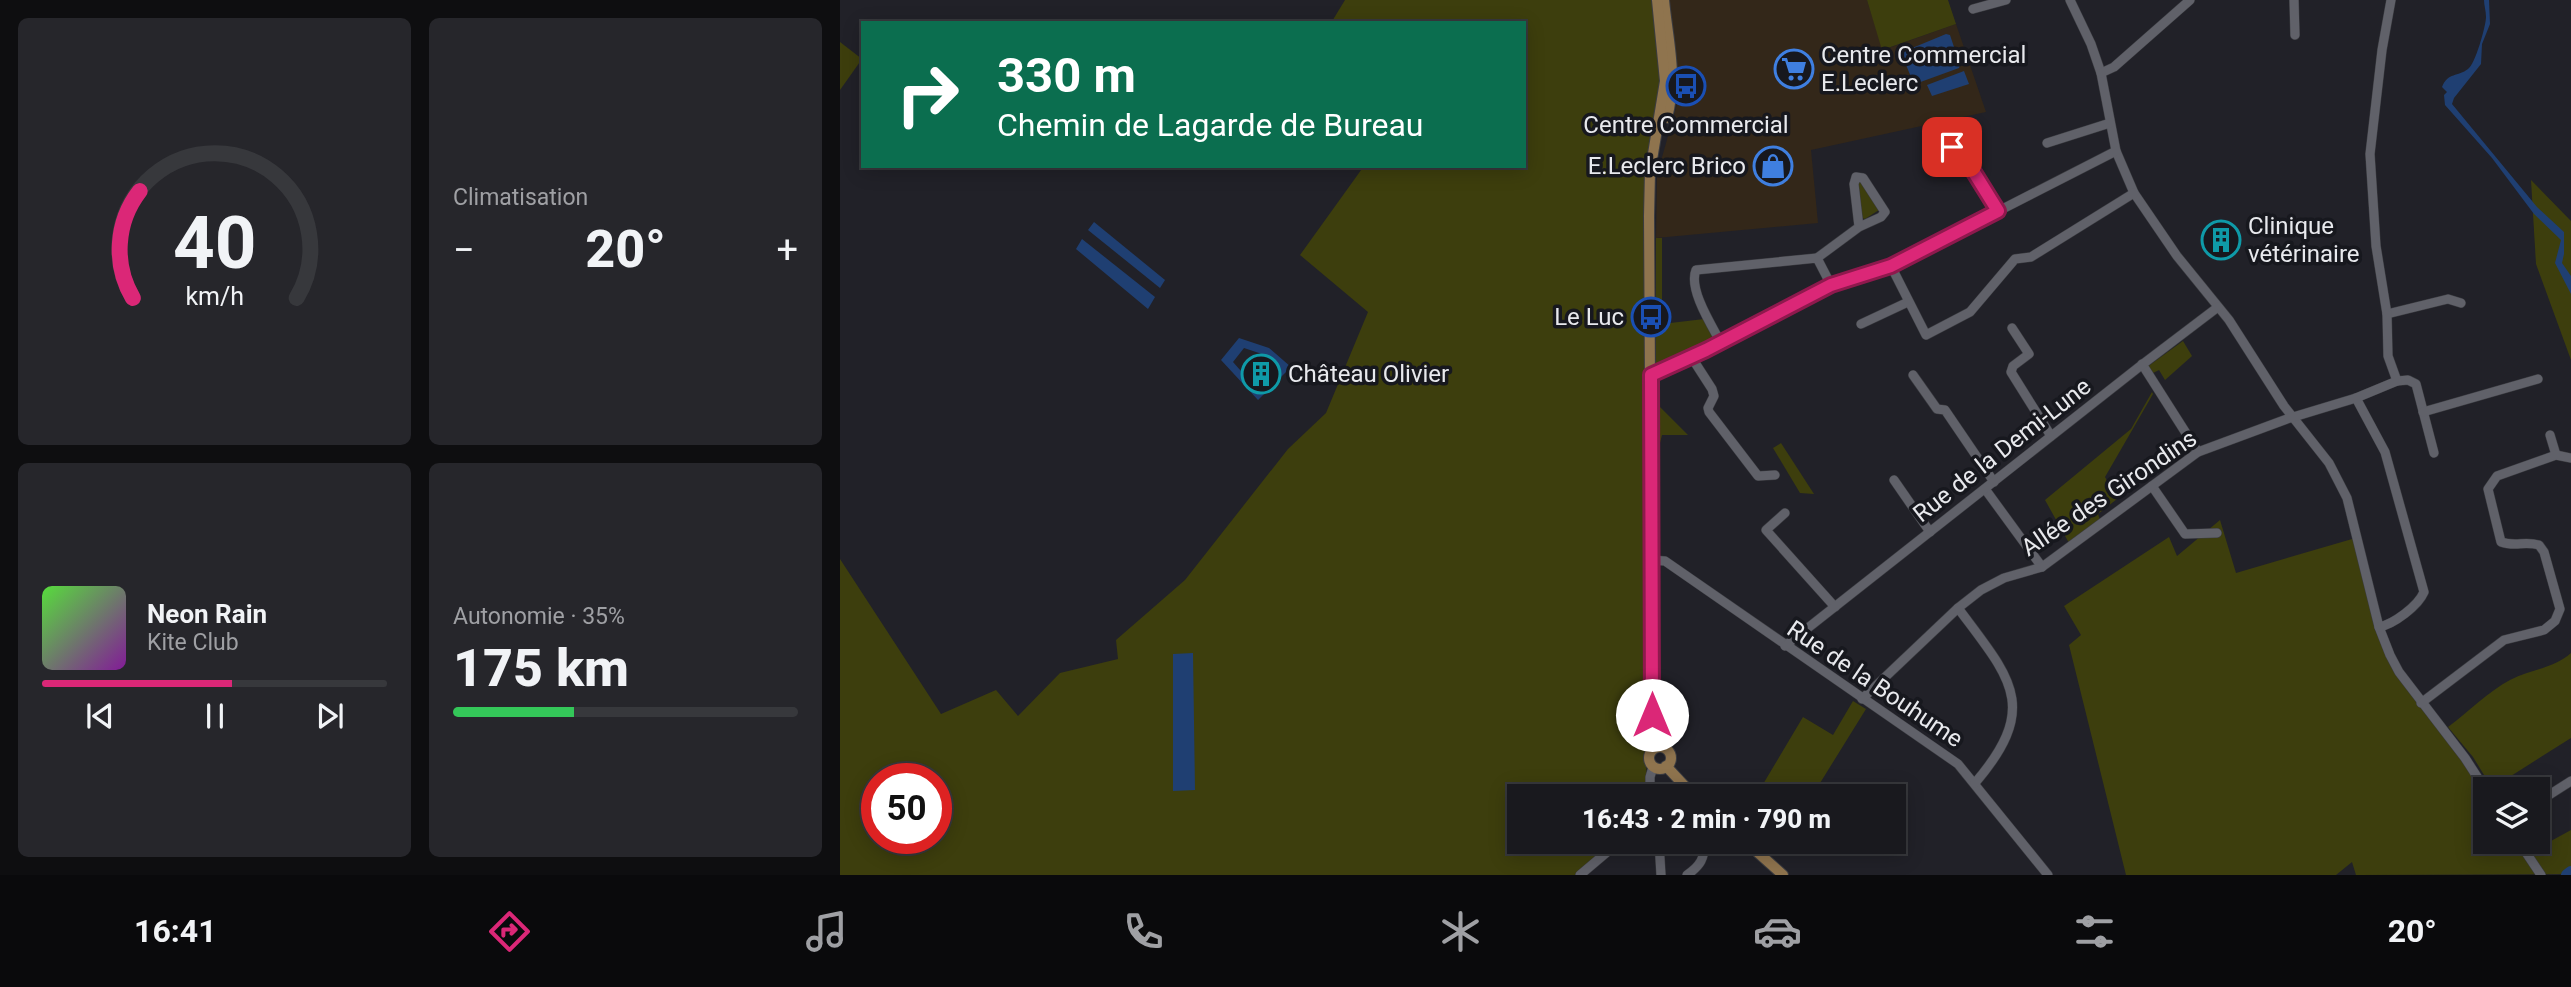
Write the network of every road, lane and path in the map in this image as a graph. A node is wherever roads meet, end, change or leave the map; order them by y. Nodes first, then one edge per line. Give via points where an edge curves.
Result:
1 (1657, 0) edge
2 (1664, 0) edge
3 (2006, 0) edge
4 (2070, 0) edge
5 (2190, 0) edge
6 (2294, 0) edge
7 (2391, 0) edge
8 (1973, 9) dead end
9 (2295, 35) dead end
10 (2101, 73) junction
11 (2110, 123) junction
12 (2047, 143) dead end
13 (1952, 147) dead end
14 (2116, 151) junction
15 (1651, 192) junction
16 (2134, 193) junction
17 (1998, 211) junction
18 (1859, 227) junction
19 (1817, 258) junction
20 (1891, 266) junction
21 (1831, 285) junction
22 (1908, 302) junction
23 (2461, 303) dead end
24 (2218, 307) junction
25 (2387, 314) junction
26 (1861, 324) dead end
27 (2012, 328) dead end
28 (1721, 343) junction
29 (1692, 358) junction
30 (2142, 364) junction
31 (1651, 375) junction
32 (1913, 375) dead end
33 (2538, 379) dead end
34 (2397, 382) junction
35 (2356, 398) junction
36 (2423, 412) junction
37 (2293, 418) junction
38 (2550, 435) dead end
39 (2051, 436) junction
40 (2198, 452) junction
41 (2434, 453) dead end
42 (2556, 455) junction
43 (2571, 458) edge
44 (1775, 475) dead end
45 (1894, 480) dead end
46 (1994, 482) junction
47 (2151, 486) junction
48 (1985, 489) junction
49 (1785, 513) dead end
50 (1930, 532) junction
51 (2217, 533) dead end
52 (1651, 560) junction
53 (2042, 566) junction
54 (1835, 607) junction
55 (1958, 608) junction
56 (2379, 627) junction
57 (1785, 646) junction
58 (1862, 699) junction
59 (2421, 703) junction
60 (1656, 747) junction
61 (1654, 766) junction
62 (1667, 766) junction
63 (2477, 777) edge
64 (2571, 781) edge
65 (1975, 783) junction
66 (1650, 784) edge
67 (1683, 784) edge
68 (2550, 794) edge
69 (1605, 854) edge
70 (1660, 854) edge
71 (1704, 854) edge
72 (1759, 854) edge
73 (2527, 854) edge
74 (1580, 875) edge
75 (1661, 875) edge
76 (1687, 875) edge
77 (1783, 875) edge
78 (2048, 875) edge
79 (2540, 875) edge

1 - 15 main road via 1665,81
2 - 15 main road via 1673,93
3 - 8 street
4 - 10 street
5 - 10 street via 2114,68
6 - 9 street
7 - 25 street via 2370,154 2376,246
10 - 11 street
11 - 12 street
11 - 14 street
13 - 17 street via 1962,153
14 - 16 street
14 - 17 street
15 - 31 main road
16 - 22 street via 2031,257 2015,259 1969,312 1926,335
16 - 24 street
17 - 20 street
18 - 18 street via 1885,212 1863,178 1856,177
18 - 19 street
19 - 21 street
19 - 28 street via 1696,270 1696,290
20 - 21 street
20 - 22 street
21 - 28 street
22 - 26 street
23 - 25 street via 2448,299
24 - 30 street, Rue de la Demi-Lune
24 - 37 street
25 - 34 street via 2388,356
27 - 39 street via 2029,354 2011,372
28 - 29 street
29 - 31 street
29 - 44 street via 1713,389 1709,412 1758,476
30 - 39 street, Rue de la Demi-Lune
30 - 40 street
31 - 52 main road
32 - 46 street via 1937,409 1945,410
33 - 36 street
34 - 35 street, Allée des Girondins
34 - 36 street via 2416,384
35 - 37 street, Allée des Girondins
35 - 56 street via 2385,452 2424,592 2421,599
36 - 41 street
37 - 40 street, Allée des Girondins
37 - 56 street via 2344,489
38 - 42 street
39 - 46 street, Rue de la Demi-Lune
40 - 47 street, Allée des Girondins
42 - 43 street
42 - 59 street via 2497,476 2488,489 2501,542 2514,546 2527,542 2544,552 2560,609 2555,621 2544,630 2504,640
45 - 50 street
46 - 48 street, Rue de la Demi-Lune
47 - 51 street via 2185,534
47 - 53 street, Allée des Girondins
48 - 50 street, Rue de la Demi-Lune
48 - 53 street
49 - 54 street via 1766,530
50 - 54 street, Rue de la Demi-Lune
52 - 57 street, Rue de la Bouhume via 1665,561
52 - 60 main road
53 - 55 street, Allée des Girondins via 1992,584
54 - 57 street, Rue de la Demi-Lune
55 - 58 street, Allée des Girondins
55 - 65 street via 2000,665 2013,696 2013,716 2005,740
56 - 59 street via 2399,672
57 - 58 street, Rue de la Bouhume
58 - 65 street, Rue de la Bouhume via 1958,764
59 - 63 street
60 - 61 main road via 1649,756
60 - 62 main road via 1669,751
61 - 62 main road
61 - 66 street
62 - 67 main road
64 - 68 street
65 - 78 street, Rue de la Bouhume
69 - 74 street
70 - 75 street
71 - 76 street via 1699,866
72 - 77 main road
73 - 79 street

